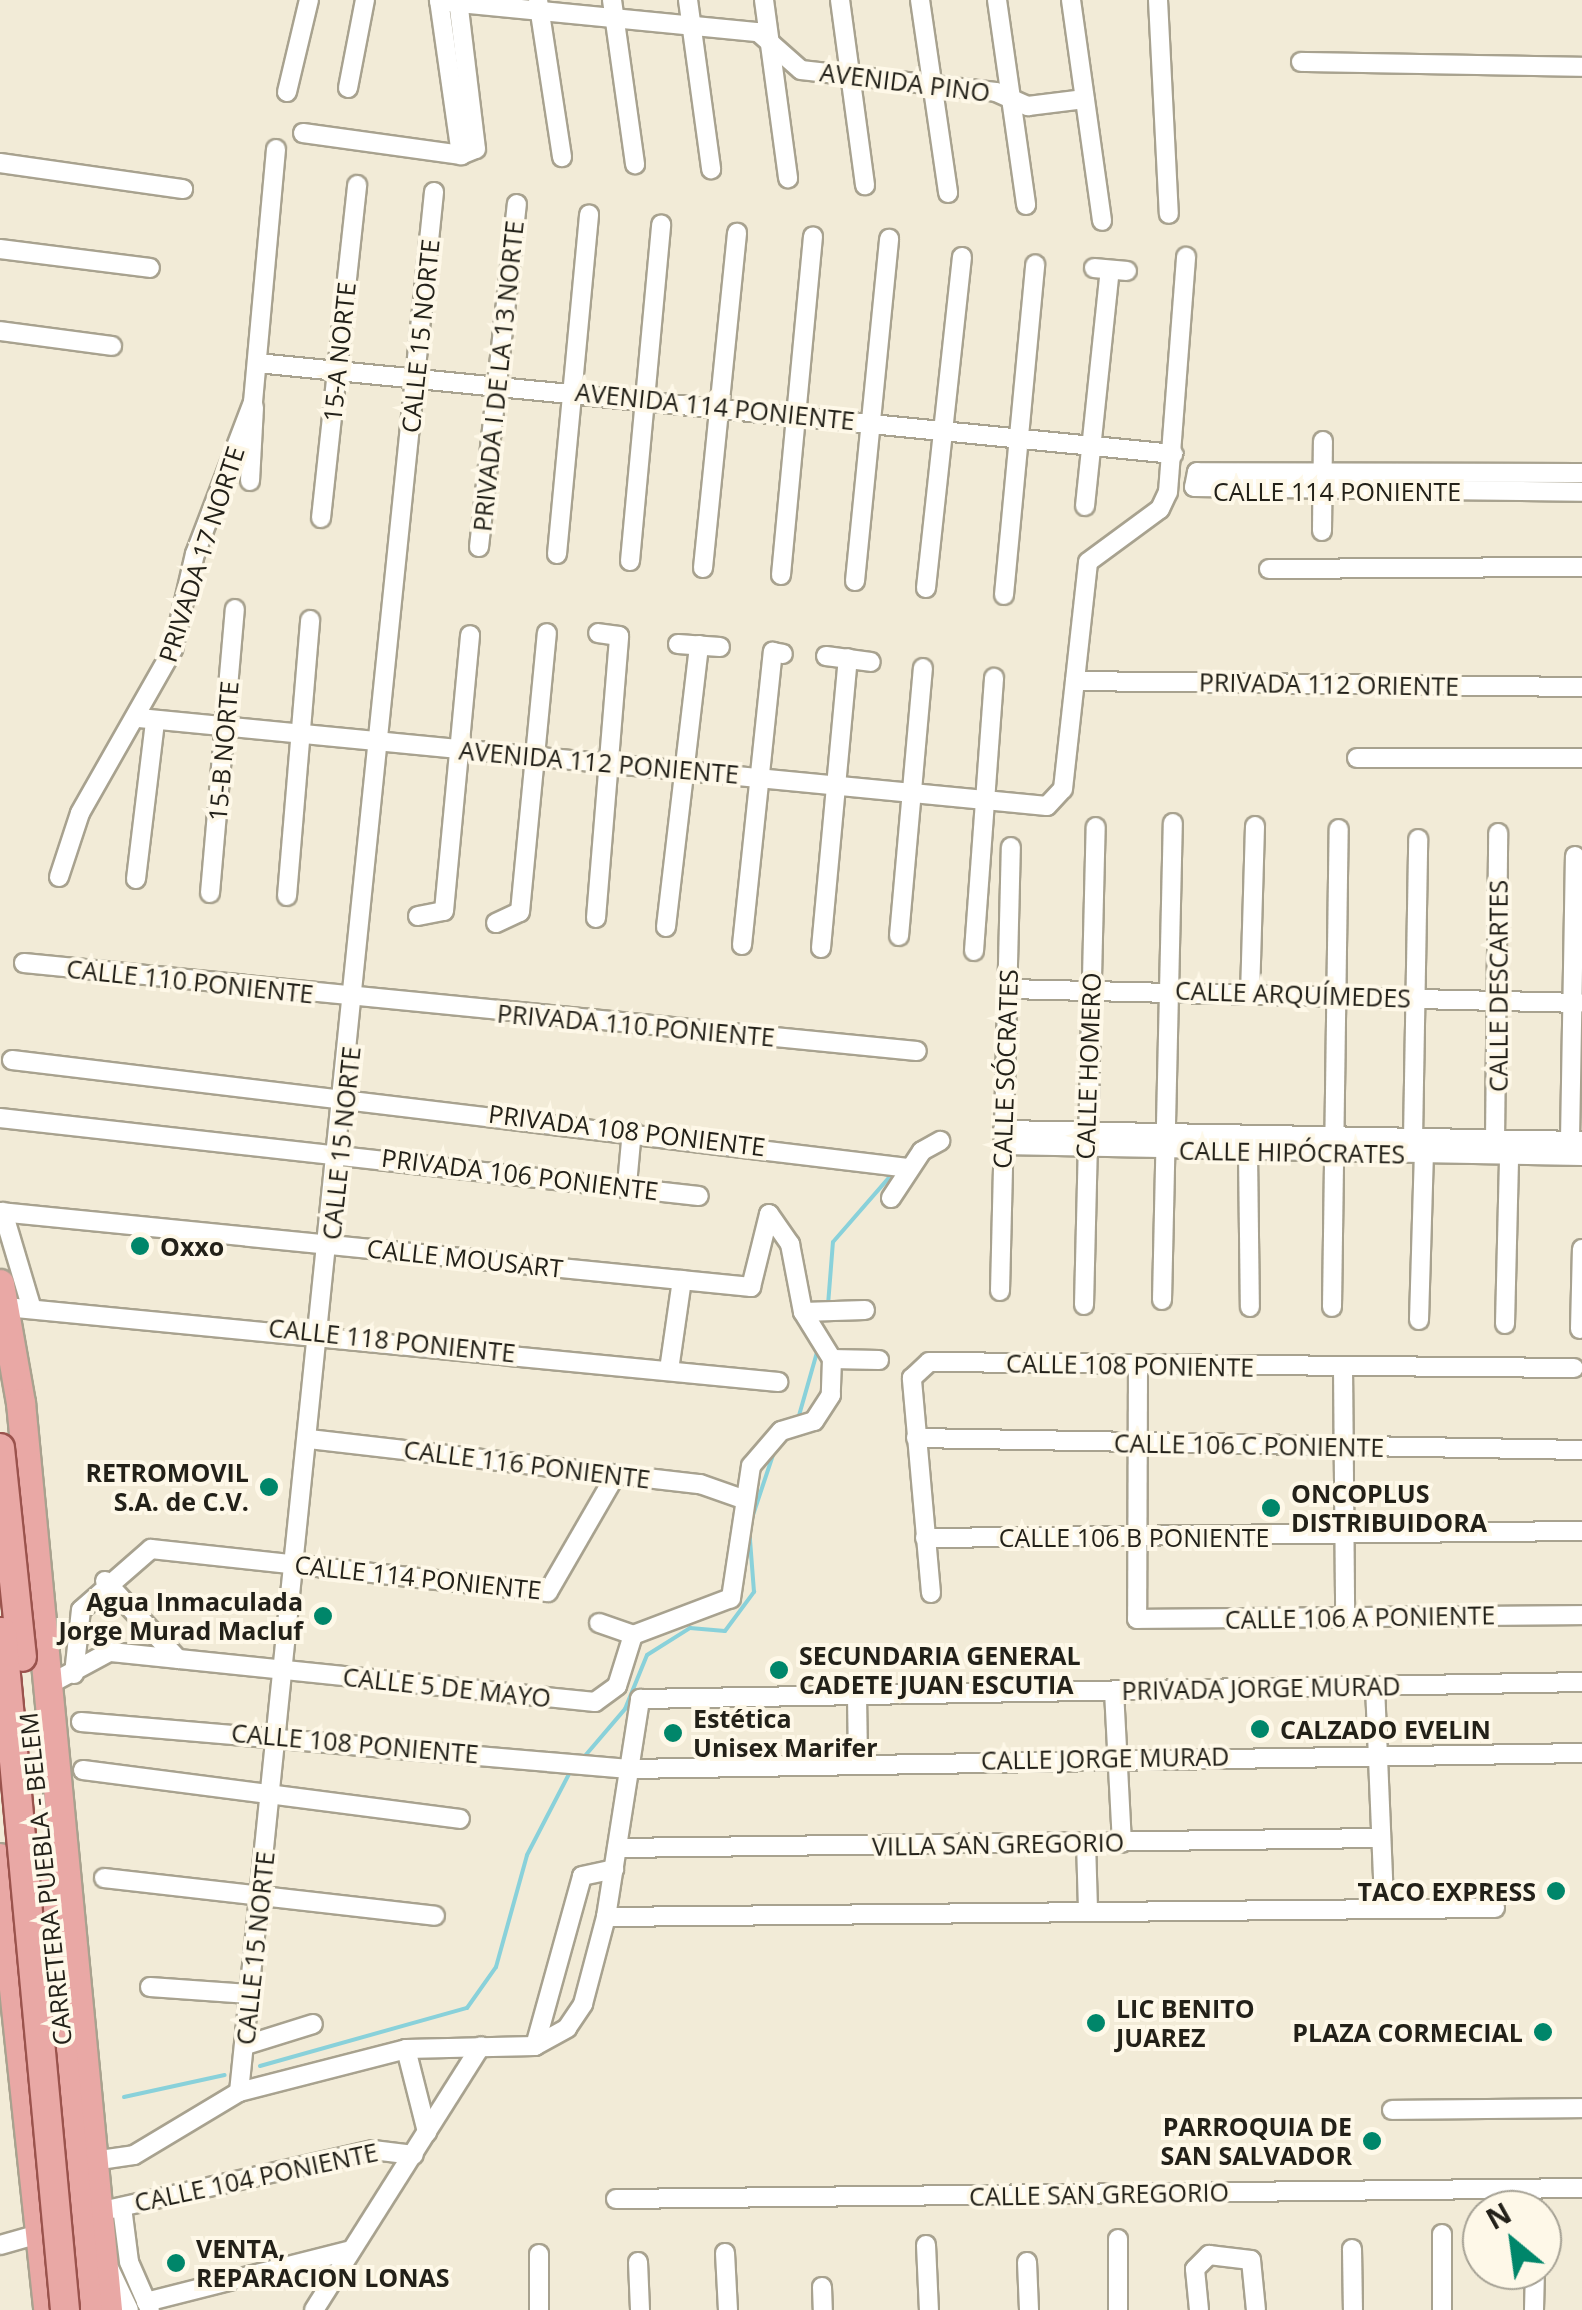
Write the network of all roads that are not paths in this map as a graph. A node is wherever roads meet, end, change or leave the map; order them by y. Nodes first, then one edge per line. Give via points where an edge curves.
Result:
1 (309, 0) edge
2 (366, 0) edge
3 (688, 0) edge
4 (764, 0) edge
5 (840, 0) edge
6 (920, 0) edge
7 (997, 0) edge
8 (1070, 0) edge
9 (1158, 0) edge
10 (449, 1) edge
11 (539, 5) edge
12 (613, 9) edge
13 (692, 26) junction
14 (770, 49) junction
15 (1301, 62) dead end
16 (1582, 68) edge
17 (850, 75) junction
18 (932, 84) junction
19 (348, 88) dead end
20 (286, 92) dead end
21 (1011, 98) junction
22 (1085, 100) junction
23 (303, 133) dead end
24 (276, 149) dead end
25 (562, 157) dead end
26 (0, 163) edge
27 (635, 164) dead end
28 (711, 169) dead end
29 (788, 178) dead end
30 (357, 185) dead end
31 (865, 185) dead end
32 (183, 189) dead end
33 (434, 192) dead end
34 (948, 193) dead end
35 (517, 204) dead end
36 (1026, 204) dead end
37 (1168, 214) dead end
38 (588, 216) dead end
39 (1102, 221) dead end
40 (661, 224) dead end
41 (737, 233) dead end
42 (813, 237) dead end
43 (889, 239) dead end
44 (0, 249) edge
45 (962, 257) dead end
46 (1186, 257) dead end
47 (1035, 264) dead end
48 (150, 268) dead end
49 (1110, 270) dead end
50 (0, 332) edge
51 (112, 346) dead end
52 (257, 362) junction
53 (338, 368) junction
54 (416, 376) junction
55 (496, 382) junction
56 (571, 392) junction
57 (648, 398) junction
58 (253, 402) junction
59 (722, 406) junction
60 (799, 413) junction
61 (872, 422) junction
62 (943, 429) junction
63 (1022, 438) junction
64 (1324, 441) dead end
65 (1090, 445) junction
66 (1174, 454) junction
67 (1582, 473) edge
68 (250, 481) dead end
69 (1323, 482) junction
70 (1488, 482) junction
71 (1582, 492) edge
72 (1085, 506) dead end
73 (322, 518) dead end
74 (1322, 531) dead end
75 (479, 547) dead end
76 (557, 554) dead end
77 (630, 561) dead end
78 (1582, 566) edge
79 (703, 568) dead end
80 (1270, 570) dead end
81 (781, 575) dead end
82 (856, 582) dead end
83 (926, 588) dead end
84 (1004, 595) dead end
85 (236, 609) dead end
86 (310, 620) dead end
87 (598, 633) dead end
88 (470, 634) dead end
89 (547, 634) dead end
90 (678, 644) dead end
91 (699, 646) junction
92 (720, 647) dead end
93 (778, 653) dead end
94 (826, 656) dead end
95 (848, 658) junction
96 (872, 662) dead end
97 (923, 668) dead end
98 (994, 678) dead end
99 (1075, 681) junction
100 (1582, 687) edge
101 (147, 720) junction
102 (225, 732) junction
103 (300, 736) junction
104 (380, 744) junction
105 (462, 748) junction
106 (538, 755) junction
107 (1357, 758) dead end
108 (1582, 758) edge
109 (612, 764) junction
110 (686, 772) junction
111 (761, 777) junction
112 (834, 783) junction
113 (912, 792) junction
114 (988, 798) junction
115 (1173, 823) dead end
116 (1255, 826) dead end
117 (1096, 827) dead end
118 (1339, 829) dead end
119 (1498, 832) dead end
120 (1418, 839) dead end
121 (1011, 846) dead end
122 (1576, 856) dead end
123 (59, 877) dead end
124 (136, 879) dead end
125 (210, 893) dead end
126 (286, 896) dead end
127 (418, 916) dead end
128 (596, 918) dead end
129 (496, 923) dead end
130 (666, 926) dead end
131 (899, 936) dead end
132 (742, 945) dead end
133 (820, 948) dead end
134 (974, 952) dead end
135 (24, 964) dead end
136 (1008, 988) junction
137 (1090, 990) junction
138 (1173, 990) junction
139 (1250, 994) junction
140 (1334, 997) junction
141 (1416, 998) junction
142 (356, 999) junction
143 (1501, 1000) junction
144 (1579, 1003) junction
145 (916, 1052) dead end
146 (12, 1060) dead end
147 (346, 1096) junction
148 (0, 1118) edge
149 (632, 1130) junction
150 (1003, 1137) junction
151 (1413, 1139) junction
152 (1086, 1140) junction
153 (1496, 1140) junction
154 (940, 1141) dead end
155 (1576, 1141) edge
156 (1170, 1142) junction
157 (1333, 1145) junction
158 (1437, 1150) junction
159 (1248, 1152) junction
160 (340, 1153) junction
161 (1509, 1156) junction
162 (1582, 1156) edge
163 (908, 1168) junction
164 (627, 1185) junction
165 (700, 1196) dead end
166 (891, 1198) dead end
167 (2, 1212) edge
168 (331, 1245) junction
169 (1582, 1249) edge
170 (682, 1280) junction
171 (1000, 1291) dead end
172 (12, 1299) edge
173 (1162, 1300) dead end
174 (1084, 1305) dead end
175 (1250, 1307) dead end
176 (1332, 1307) dead end
177 (865, 1310) dead end
178 (803, 1312) junction
179 (1419, 1320) dead end
180 (1505, 1324) dead end
181 (1580, 1329) edge
182 (320, 1331) junction
183 (832, 1359) junction
184 (879, 1360) dead end
185 (1138, 1367) junction
186 (1343, 1367) junction
187 (1574, 1368) dead end
188 (669, 1370) junction
189 (778, 1382) dead end
190 (916, 1438) junction
191 (309, 1439) junction
192 (1140, 1443) junction
193 (0, 1448) edge
194 (1343, 1448) junction
195 (1582, 1450) edge
196 (616, 1474) junction
197 (30, 1496) junction
198 (743, 1499) junction
199 (0, 1509) edge
200 (1582, 1531) edge
201 (1342, 1536) junction
202 (925, 1538) junction
203 (1138, 1538) junction
204 (293, 1564) junction
205 (0, 1578) edge
206 (105, 1582) junction
207 (39, 1592) junction
208 (931, 1593) dead end
209 (1582, 1615) edge
210 (1345, 1617) junction
211 (0, 1618) edge
212 (600, 1624) dead end
213 (633, 1636) junction
214 (0, 1644) edge
215 (44, 1652) junction
216 (179, 1659) junction
217 (283, 1671) junction
218 (61, 1679) junction
219 (1582, 1682) edge
220 (1375, 1686) junction
221 (1114, 1691) junction
222 (857, 1696) junction
223 (81, 1722) dead end
224 (277, 1734) junction
225 (1582, 1754) edge
226 (1376, 1755) junction
227 (1118, 1758) junction
228 (858, 1762) junction
229 (628, 1769) junction
230 (84, 1770) dead end
231 (270, 1789) junction
232 (460, 1819) dead end
233 (1378, 1838) junction
234 (1086, 1842) junction
235 (1122, 1842) junction
236 (618, 1848) junction
237 (0, 1858) edge
238 (614, 1869) junction
239 (104, 1878) dead end
240 (261, 1893) junction
241 (1384, 1906) junction
242 (1495, 1908) dead end
243 (1088, 1910) junction
244 (436, 1916) dead end
245 (606, 1917) junction
246 (150, 1987) dead end
247 (249, 1994) junction
248 (313, 2024) dead end
249 (246, 2044) junction
250 (481, 2046) junction
251 (535, 2046) junction
252 (406, 2048) junction
253 (239, 2092) junction
254 (1582, 2108) edge
255 (1392, 2110) dead end
256 (428, 2132) junction
257 (414, 2156) junction
258 (93, 2161) junction
259 (1582, 2188) edge
260 (616, 2199) dead end
261 (110, 2209) junction
262 (39, 2234) junction
263 (1442, 2234) dead end
264 (1118, 2240) dead end
265 (0, 2244) edge
266 (926, 2245) dead end
267 (1352, 2249) dead end
268 (352, 2250) junction
269 (102, 2252) junction
270 (725, 2252) dead end
271 (539, 2254) dead end
272 (638, 2262) dead end
273 (1027, 2262) dead end
274 (822, 2286) dead end
275 (142, 2307) edge
276 (48, 2310) edge
277 (65, 2310) edge
278 (88, 2310) edge
279 (108, 2310) edge
280 (314, 2310) edge
281 (539, 2310) edge
282 (640, 2310) edge
283 (728, 2310) edge
284 (823, 2310) edge
285 (928, 2310) edge
286 (1029, 2310) edge
287 (1118, 2310) edge
288 (1199, 2310) edge
289 (1256, 2310) edge
290 (1353, 2310) edge
291 (1442, 2310) edge

1 - 20 street
2 - 19 street
3 - 13 street
4 - 14 street
5 - 17 street
6 - 18 street
7 - 21 street
8 - 22 street
9 - 37 street
10 - 11 street, AVENIDA PINO
10 - 23 street via 468,152
11 - 12 street, AVENIDA PINO
11 - 25 street
12 - 13 street, AVENIDA PINO
12 - 27 street
13 - 14 street, AVENIDA PINO via 758,32
13 - 28 street
14 - 17 street, AVENIDA PINO via 801,70
14 - 29 street
15 - 16 street
17 - 18 street, AVENIDA PINO
17 - 31 street
18 - 21 street, AVENIDA PINO
18 - 34 street
21 - 22 street, AVENIDA PINO via 1028,106
21 - 36 street
22 - 39 street
24 - 52 street, PRIVADA 17 NORTE
26 - 32 street
30 - 53 street, 15-A NORTE
33 - 54 street, CALLE 15 NORTE
35 - 55 street, PRIVADA I DE LA 13 NORTE
38 - 56 street
40 - 57 street
41 - 59 street
42 - 60 street
43 - 61 street
44 - 48 street
45 - 62 street
46 - 66 street
47 - 63 street
49 - 65 street
50 - 51 street
52 - 53 street, AVENIDA 114 PONIENTE
52 - 58 street, PRIVADA 17 NORTE
53 - 54 street, AVENIDA 114 PONIENTE
53 - 73 street, 15-A NORTE
54 - 55 street, AVENIDA 114 PONIENTE
54 - 104 street, CALLE 15 NORTE
55 - 56 street, AVENIDA 114 PONIENTE
55 - 75 street, PRIVADA I DE LA 13 NORTE
56 - 57 street, AVENIDA 114 PONIENTE
56 - 76 street
57 - 59 street, AVENIDA 114 PONIENTE
57 - 77 street
58 - 68 street
58 - 101 street, PRIVADA 17 NORTE via 195,554 183,625
59 - 60 street, AVENIDA 114 PONIENTE
59 - 79 street
60 - 61 street, AVENIDA 114 PONIENTE
60 - 81 street
61 - 62 street, AVENIDA 114 PONIENTE
61 - 82 street
62 - 63 street, AVENIDA 114 PONIENTE
62 - 83 street
63 - 65 street, AVENIDA 114 PONIENTE
63 - 84 street
64 - 69 street
65 - 66 street, AVENIDA 114 PONIENTE
65 - 72 street
66 - 99 street via 1160,509 1088,562
67 - 70 street, CALLE 114 PONIENTE
69 - 69 street, CALLE 114 PONIENTE via 1197,472 1194,487
69 - 70 street, CALLE 114 PONIENTE
69 - 74 street
70 - 71 street, CALLE 114 PONIENTE
78 - 80 street
85 - 102 street, 15-B NORTE
86 - 103 street
87 - 109 street via 619,636
88 - 105 street
89 - 106 street
90 - 91 street
91 - 92 street
91 - 110 street
93 - 111 street
94 - 95 street
95 - 96 street
95 - 112 street
97 - 113 street
98 - 114 street
99 - 100 street, PRIVADA 112 ORIENTE
99 - 114 street, AVENIDA 112 PONIENTE via 1059,801
101 - 102 street, AVENIDA 112 PONIENTE
101 - 123 street, PRIVADA 17 NORTE via 80,812
101 - 124 street
102 - 103 street, AVENIDA 112 PONIENTE
102 - 125 street, 15-B NORTE
103 - 104 street, AVENIDA 112 PONIENTE
103 - 126 street
104 - 105 street, AVENIDA 112 PONIENTE
104 - 142 street, CALLE 15 NORTE
105 - 106 street, AVENIDA 112 PONIENTE
105 - 127 street via 441,917
106 - 109 street, AVENIDA 112 PONIENTE
106 - 129 street via 518,919
107 - 108 street
109 - 110 street, AVENIDA 112 PONIENTE
109 - 128 street
110 - 111 street, AVENIDA 112 PONIENTE
110 - 130 street
111 - 112 street, AVENIDA 112 PONIENTE
111 - 132 street
112 - 113 street, AVENIDA 112 PONIENTE
112 - 133 street
113 - 114 street, AVENIDA 112 PONIENTE
113 - 131 street
114 - 134 street
115 - 138 street
116 - 139 street
117 - 137 street, CALLE HOMERO
118 - 140 street
119 - 143 street, CALLE DESCARTES
120 - 141 street
121 - 136 street, CALLE SÓCRATES
122 - 144 street
135 - 142 street, CALLE 110 PONIENTE
136 - 137 street, CALLE ARQUÍMEDES
136 - 150 street, CALLE SÓCRATES
137 - 138 street, CALLE ARQUÍMEDES
137 - 152 street, CALLE HOMERO
138 - 139 street, CALLE ARQUÍMEDES
138 - 156 street
139 - 140 street, CALLE ARQUÍMEDES
140 - 141 street, CALLE ARQUÍMEDES
140 - 157 street
141 - 143 street, CALLE ARQUÍMEDES
141 - 151 street
142 - 145 street, PRIVADA 110 PONIENTE
142 - 147 street, CALLE 15 NORTE
143 - 144 street, CALLE ARQUÍMEDES
143 - 153 street, CALLE DESCARTES
144 - 155 street
146 - 147 street, PRIVADA 108 PONIENTE
147 - 149 street, PRIVADA 108 PONIENTE
147 - 160 street, CALLE 15 NORTE
148 - 160 street, PRIVADA 106 PONIENTE
149 - 163 street, PRIVADA 108 PONIENTE
149 - 164 street
150 - 152 street, CALLE HIPÓCRATES
150 - 171 street, CALLE SÓCRATES
151 - 157 street, CALLE HIPÓCRATES
151 - 158 street, CALLE HIPÓCRATES
152 - 156 street, CALLE HIPÓCRATES
152 - 174 street, CALLE HOMERO
153 - 155 street, CALLE HIPÓCRATES
153 - 158 street, CALLE HIPÓCRATES
154 - 163 street
156 - 157 street, CALLE HIPÓCRATES
156 - 159 street, CALLE HIPÓCRATES
156 - 173 street
157 - 158 street, CALLE HIPÓCRATES
157 - 159 street, CALLE HIPÓCRATES
157 - 176 street
158 - 161 street, CALLE HIPÓCRATES
158 - 179 street
159 - 175 street
160 - 164 street, PRIVADA 106 PONIENTE
160 - 168 street, CALLE 15 NORTE
161 - 162 street, CALLE HIPÓCRATES
161 - 180 street
163 - 166 street
164 - 165 street, PRIVADA 106 PONIENTE
167 - 168 street, CALLE MOUSART
167 - 172 street
168 - 170 street, CALLE MOUSART
168 - 182 street, CALLE 15 NORTE
169 - 181 street
170 - 178 street, CALLE MOUSART via 751,1288 769,1214 790,1244
170 - 188 street
172 - 182 street, CALLE 118 PONIENTE
172 - 197 main road
177 - 178 street
178 - 183 street
182 - 188 street, CALLE 118 PONIENTE
182 - 191 street, CALLE 15 NORTE
183 - 184 street
183 - 198 street via 831,1395 814,1421 764,1445
185 - 186 street, CALLE 108 PONIENTE
185 - 190 street, CALLE 108 PONIENTE via 918,1368
185 - 192 street
186 - 187 street, CALLE 108 PONIENTE
186 - 194 street
188 - 189 street, CALLE 118 PONIENTE
190 - 192 street, CALLE 106 C PONIENTE
190 - 202 street
191 - 196 street, CALLE 116 PONIENTE
191 - 204 street, CALLE 15 NORTE
192 - 194 street, CALLE 106 C PONIENTE
192 - 203 street
193 - 278 main road, CARRETERA PUEBLA - BELEM, bridge
194 - 195 street, CALLE 106 C PONIENTE
194 - 201 street
196 - 198 street, CALLE 116 PONIENTE
196 - 204 street, CALLE 114 PONIENTE via 554,1590
197 - 199 main road
197 - 207 main road
198 - 213 street via 732,1598
200 - 201 street, CALLE 106 B PONIENTE
201 - 203 street, CALLE 106 B PONIENTE
201 - 210 street
202 - 203 street, CALLE 106 B PONIENTE
202 - 208 street
203 - 210 street, CALLE 106 A PONIENTE via 1138,1619
204 - 206 street, CALLE 114 PONIENTE via 151,1549
204 - 217 street, CALLE 15 NORTE
205 - 207 street
206 - 216 street
206 - 218 street via 81,1610
207 - 215 main road
209 - 210 street, CALLE 106 A PONIENTE
211 - 277 main road, CARRETERA PUEBLA - BELEM, bridge
212 - 213 street
213 - 217 street, CALLE 5 DE MAYO via 610,1696 595,1702
214 - 215 main road
215 - 218 main road
216 - 217 street, CALLE 5 DE MAYO
216 - 218 street, CALLE 5 DE MAYO via 98,1652
217 - 224 street, CALLE 15 NORTE
218 - 258 main road
219 - 220 street, PRIVADA JORGE MURAD
220 - 221 street, PRIVADA JORGE MURAD
220 - 226 street
221 - 222 street, PRIVADA JORGE MURAD
221 - 227 street
222 - 228 street
222 - 229 street, PRIVADA JORGE MURAD via 640,1699
223 - 224 street, CALLE 108 PONIENTE
224 - 229 street, CALLE 108 PONIENTE
224 - 231 street, CALLE 15 NORTE
225 - 226 street, CALLE JORGE MURAD
226 - 227 street, CALLE JORGE MURAD
226 - 233 street
227 - 228 street, CALLE JORGE MURAD
227 - 235 street
228 - 229 street, CALLE JORGE MURAD
229 - 236 street
230 - 231 street
231 - 232 street
231 - 240 street, CALLE 15 NORTE
233 - 235 street, VILLA SAN GREGORIO
233 - 241 street
234 - 235 street, VILLA SAN GREGORIO
234 - 236 street, VILLA SAN GREGORIO
234 - 243 street
236 - 238 street
237 - 262 main road
238 - 245 street
238 - 251 street via 582,1876
239 - 240 street
240 - 244 street
240 - 247 street, CALLE 15 NORTE
241 - 242 street
241 - 243 street
243 - 245 street
245 - 251 street via 583,2004 567,2028
246 - 247 street
247 - 249 street, CALLE 15 NORTE
248 - 249 street
249 - 253 street, CALLE 15 NORTE
250 - 251 street
250 - 252 street
250 - 256 street, CALLE 104 PONIENTE
252 - 253 street
252 - 256 street
253 - 258 street via 134,2154
254 - 255 street
256 - 257 street, CALLE 104 PONIENTE
257 - 261 street, CALLE 104 PONIENTE via 373,2150
257 - 268 street, CALLE 104 PONIENTE
258 - 261 main road
259 - 260 street, CALLE SAN GREGORIO
261 - 269 main road
261 - 275 street
262 - 265 street
262 - 276 main road
263 - 291 street
264 - 287 street
266 - 285 street
267 - 290 street
268 - 275 street
268 - 280 street, CALLE 104 PONIENTE
269 - 275 street
269 - 279 main road
270 - 283 street
271 - 281 street
272 - 282 street
273 - 286 street
274 - 284 street
288 - 289 street via 1201,2260 1243,2255 1256,2269

